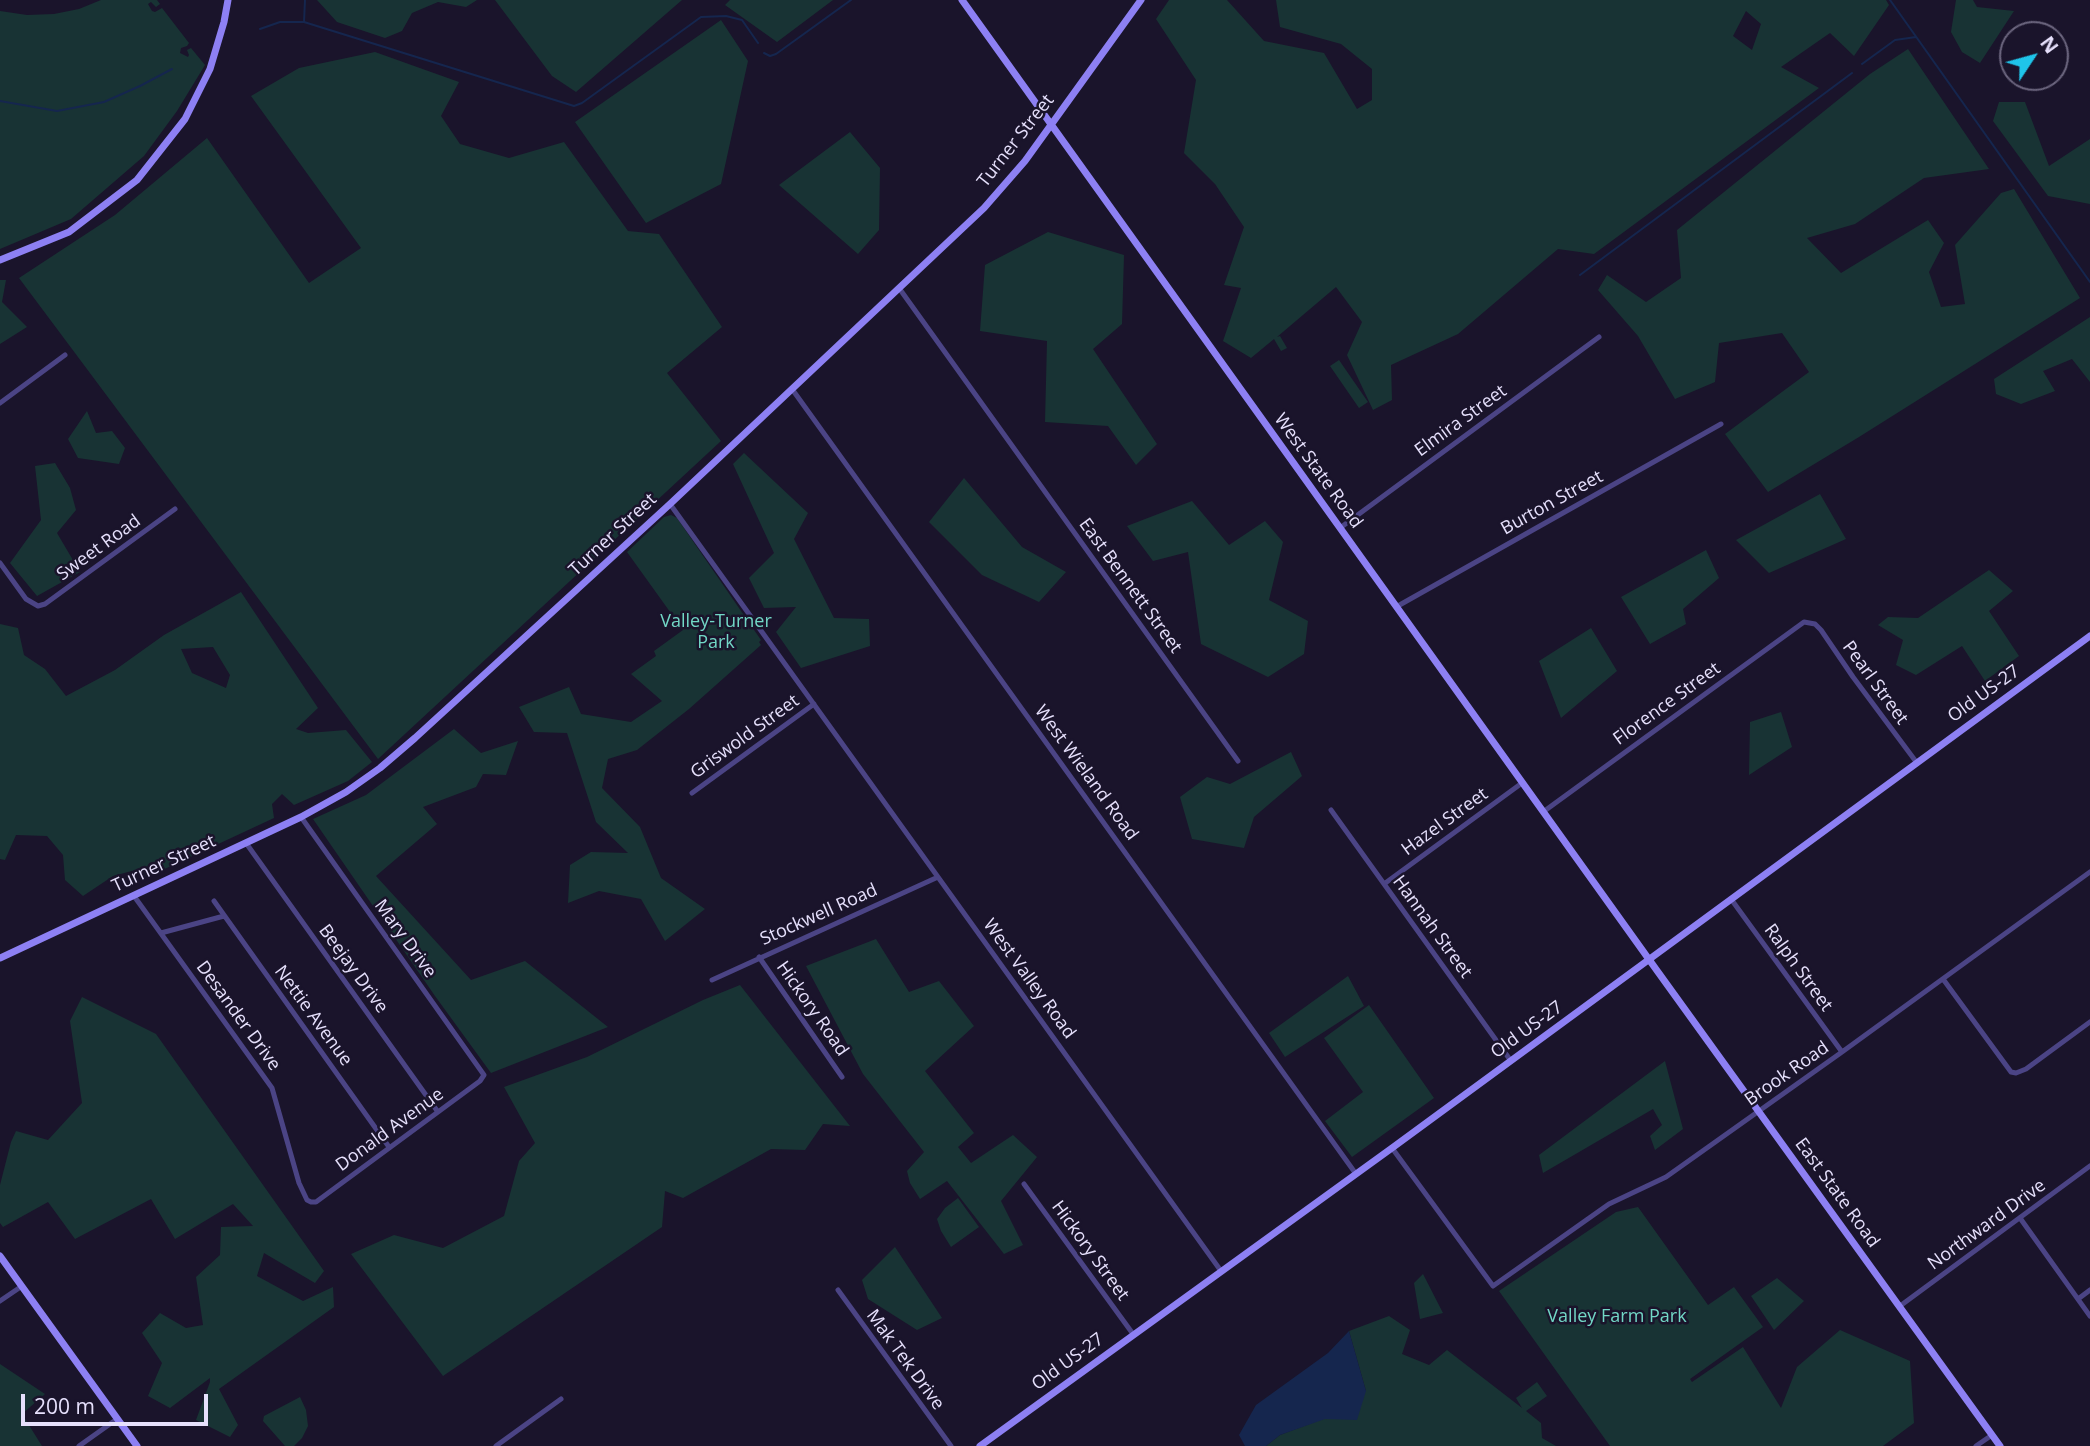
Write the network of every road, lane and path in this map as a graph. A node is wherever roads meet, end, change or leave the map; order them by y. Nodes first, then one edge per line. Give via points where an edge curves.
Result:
1 (228, 0) edge
2 (962, 0) edge
3 (1141, 0) edge
4 (1051, 123) junction
5 (0, 260) edge
6 (899, 288) junction
7 (1599, 337) dead end
8 (65, 355) dead end
9 (792, 389) junction
10 (0, 402) edge
11 (1721, 424) dead end
12 (670, 504) junction
13 (175, 509) dead end
14 (1340, 528) junction
15 (0, 563) edge
16 (1396, 607) junction
17 (1809, 622) joint
18 (2090, 636) edge
19 (814, 704) junction
20 (1238, 761) dead end
21 (1917, 763) junction
22 (1522, 783) junction
23 (692, 793) dead end
24 (1331, 810) dead end
25 (1543, 812) junction
26 (301, 817) junction
27 (246, 843) junction
28 (2090, 872) edge
29 (938, 877) junction
30 (1384, 884) junction
31 (134, 896) junction
32 (1731, 899) junction
33 (214, 901) dead end
34 (224, 916) junction
35 (161, 933) junction
36 (759, 957) junction
37 (0, 958) edge
38 (1649, 959) junction
39 (1943, 979) junction
40 (712, 980) dead end
41 (2090, 1022) edge
42 (1842, 1052) junction
43 (1511, 1061) junction
44 (842, 1077) dead end
45 (483, 1078) joint
46 (1759, 1111) junction
47 (438, 1112) junction
48 (389, 1147) junction
49 (1392, 1148) junction
50 (2090, 1166) edge
51 (1356, 1174) junction
52 (1024, 1184) dead end
53 (311, 1202) joint
54 (2020, 1218) junction
55 (0, 1256) edge
56 (1221, 1271) junction
57 (22, 1286) junction
58 (838, 1290) dead end
59 (2090, 1290) edge
60 (2078, 1299) junction
61 (0, 1301) edge
62 (1900, 1306) junction
63 (2090, 1316) edge
64 (1133, 1334) junction
65 (561, 1399) dead end
66 (117, 1419) junction
67 (1992, 1435) junction
68 (79, 1446) edge
69 (137, 1446) edge
70 (496, 1446) edge
71 (951, 1446) edge
72 (980, 1446) edge
73 (1976, 1446) edge
74 (2000, 1446) edge

1 - 5 street via 210,69 184,119 137,180 69,232
2 - 4 street, West State Road
3 - 4 street, Turner Street
4 - 6 street, Turner Street via 984,208
4 - 14 street, West State Road
6 - 9 street, Turner Street
6 - 20 street, East Bennett Street
7 - 14 street, Elmira Street
8 - 10 street
9 - 12 street, Turner Street
9 - 51 street, West Wieland Road
11 - 16 street, Burton Street
12 - 19 street, West Valley Road
12 - 26 street, Turner Street via 380,768
13 - 15 street, Sweet Road via 38,606 26,599
14 - 16 street, West State Road
16 - 22 street, West State Road
17 - 21 street, Pearl Street via 1821,630
17 - 25 street, Florence Street via 1800,624
18 - 21 street, Old US-27
19 - 23 street, Griswold Street
19 - 29 street, West Valley Road
21 - 32 street, Old US-27
22 - 25 street, West State Road
22 - 30 street, Hazel Street
24 - 30 street, Hannah Street
25 - 38 street, West State Road
26 - 27 street, Turner Street
26 - 45 street, Mary Drive
27 - 31 street, Turner Street
27 - 47 street, Beejay Drive
28 - 39 street, Brook Road
29 - 36 street, Stockwell Road
29 - 56 street, West Valley Road
30 - 43 street, Hannah Street
31 - 35 street, Desander Drive
31 - 37 street, Turner Street
32 - 38 street, Old US-27
32 - 42 street, Ralph Street
33 - 34 street, Nettie Avenue
34 - 35 street
34 - 48 street, Nettie Avenue
35 - 53 street, Desander Drive via 272,1088 302,1192
36 - 40 street, Stockwell Road
36 - 44 street, Hickory Road
38 - 43 street, Old US-27
38 - 46 street, East State Road
39 - 41 street via 2011,1072 2026,1069
39 - 42 street, Brook Road
42 - 46 street, Brook Road
43 - 49 street, Old US-27
45 - 47 street, Donald Avenue
46 - 49 street, Brook Road via 1666,1177 1609,1204 1493,1286
46 - 62 street, East State Road
47 - 48 street, Donald Avenue
48 - 53 street, Donald Avenue
49 - 51 street, Old US-27
50 - 54 street, Northward Drive
51 - 56 street, Old US-27
52 - 64 street, Hickory Street
54 - 60 street
54 - 62 street, Northward Drive
55 - 57 street
56 - 64 street, Old US-27
57 - 61 street
57 - 66 street
58 - 71 street, Mak Tek Drive
59 - 60 street
60 - 63 street
62 - 67 street, East State Road
64 - 72 street, Old US-27
65 - 70 street
66 - 68 street
66 - 69 street
67 - 73 street
67 - 74 street, East State Road

